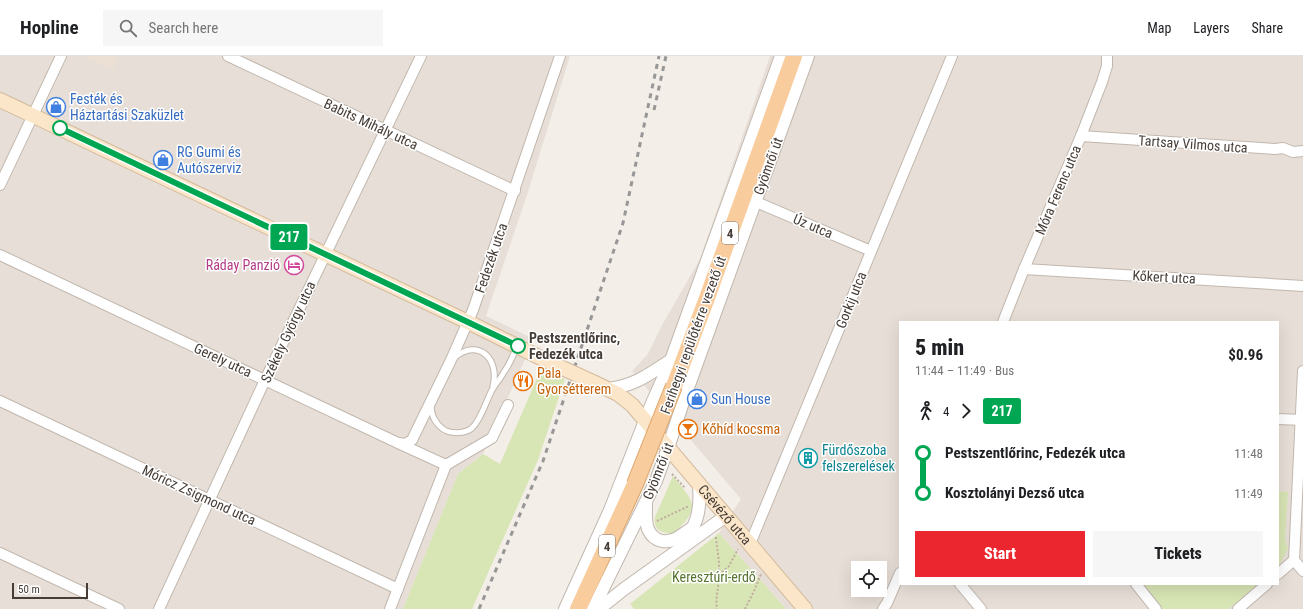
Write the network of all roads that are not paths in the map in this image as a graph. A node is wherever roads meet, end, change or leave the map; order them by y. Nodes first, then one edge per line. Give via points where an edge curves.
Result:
1 (61, 56) edge
2 (228, 56) edge
3 (421, 56) edge
4 (781, 56) edge
5 (794, 56) edge
6 (808, 56) edge
7 (952, 56) edge
8 (1107, 56) edge
9 (556, 57) edge
10 (0, 100) edge
11 (32, 115) junction
12 (384, 130) junction
13 (1081, 136) junction
14 (1303, 151) edge
15 (0, 185) edge
16 (515, 191) junction
17 (756, 202) junction
18 (871, 251) junction
19 (325, 254) junction
20 (0, 255) edge
21 (1024, 269) junction
22 (1303, 286) edge
23 (1003, 321) edge
24 (468, 322) junction
25 (518, 346) junction
26 (451, 360) junction
27 (670, 362) junction
28 (1303, 371) edge
29 (265, 380) junction
30 (493, 389) junction
31 (608, 389) junction
32 (680, 391) junction
33 (0, 401) edge
34 (431, 402) junction
35 (508, 405) dead end
36 (1279, 419) edge
37 (1301, 420) edge
38 (646, 421) junction
39 (398, 443) junction
40 (668, 448) junction
41 (446, 465) junction
42 (626, 470) junction
43 (656, 480) junction
44 (693, 488) junction
45 (210, 500) junction
46 (646, 502) junction
47 (726, 516) junction
48 (744, 545) junction
49 (0, 553) edge
50 (1297, 556) edge
51 (1303, 571) edge
52 (1279, 573) edge
53 (899, 575) edge
54 (961, 585) edge
55 (1137, 585) edge
56 (1266, 585) edge
57 (398, 589) junction
58 (119, 609) edge
59 (159, 609) edge
60 (390, 609) edge
61 (565, 609) edge
62 (578, 609) edge
63 (593, 609) edge
64 (599, 609) edge
65 (805, 609) edge
66 (883, 609) edge
67 (981, 609) edge
68 (1156, 609) edge
69 (1238, 609) edge

1 - 11 street
2 - 12 street, Babits Mihály utca
3 - 12 street, Székely György utca
4 - 27 street, Gyömrői út
5 - 32 main road, Ferihegyi repülőtérre vezető út / 4 via 710,291
6 - 17 street, Gyömrői út
7 - 18 street, Gorkij utca
8 - 13 street, Móra Ferenc utca via 1102,82
9 - 16 street, Fedezék utca
10 - 11 main road, Csévéző utca
11 - 15 street
11 - 19 main road, Csévéző utca
12 - 16 street, Babits Mihály utca
12 - 19 street, Székely György utca
13 - 14 street, Tartsay Vilmos utca
13 - 21 street, Móra Ferenc utca
16 - 24 street, Fedezék utca
17 - 18 street, Úz utca
17 - 32 street, Gyömrői út
18 - 48 street, Gorkij utca
19 - 24 main road, Csévéző utca
19 - 29 street, Székely György utca
20 - 29 street, Gerely utca
21 - 22 street, Kőkert utca
21 - 23 street, Móra Ferenc utca
24 - 25 main road, Csévéző utca
24 - 26 street, Fedezék utca
25 - 30 lane
25 - 31 main road, Csévéző utca, bridge
26 - 30 lane via 470,350 485,353 494,368
26 - 34 street, Fedezék utca
27 - 31 street via 635,383
27 - 32 street via 664,397 668,404 680,404
27 - 38 street, Gyömrői út
28 - 37 street
29 - 39 street, Gerely utca
29 - 45 street, Székely György utca
30 - 34 lane via 477,421 472,428 464,432 446,431 439,426 431,412
31 - 38 main road, Csévéző utca via 627,401
32 - 40 street, Gyömrői út
32 - 62 main road, Ferihegyi repülőtérre vezető út / 4, bridge
33 - 45 street, Móricz Zsigmond utca
34 - 39 street, Fedezék utca via 412,440 405,444
35 - 41 street via 492,438
36 - 37 street
37 - 50 street
38 - 40 main road, Csévéző utca
38 - 42 street, Gyömrői út
39 - 41 street, Gerely utca
40 - 43 street, Gyömrői út
40 - 44 main road, Csévéző utca
41 - 57 street
42 - 43 street via 636,460 648,459 655,469
42 - 61 street, Gyömrői út
43 - 46 street, Gyömrői út
44 - 46 street via 698,509 694,525 670,542 654,538 650,533
44 - 47 main road, Csévéző utca
45 - 57 street, Móricz Zsigmond utca
45 - 59 street, Székely György utca
46 - 63 street, Gyömrői út
47 - 48 main road, Csévéző utca
47 - 64 street
48 - 65 main road, Csévéző utca
49 - 58 street
50 - 51 street
50 - 52 street
53 - 66 street
54 - 67 street
55 - 68 street
56 - 69 street
57 - 60 street

